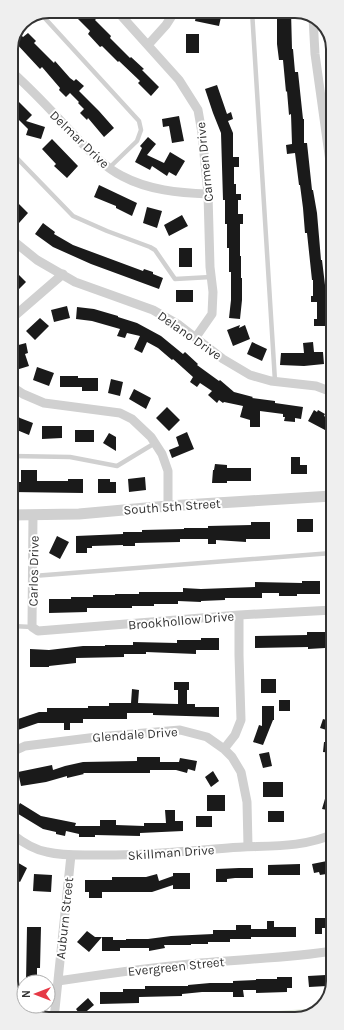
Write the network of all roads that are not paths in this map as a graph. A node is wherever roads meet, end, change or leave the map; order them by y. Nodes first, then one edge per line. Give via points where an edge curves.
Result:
1 (123, 18) edge
2 (170, 18) edge
3 (252, 18) edge
4 (45, 19) edge
5 (313, 24) edge
6 (148, 45) junction
7 (18, 78) edge
8 (326, 133) edge
9 (18, 159) edge
10 (109, 168) junction
11 (208, 194) junction
12 (18, 245) edge
13 (63, 274) junction
14 (211, 278) junction
15 (18, 313) edge
16 (196, 337) junction
17 (275, 381) junction
18 (18, 390) edge
19 (326, 390) edge
20 (155, 443) junction
21 (18, 456) edge
22 (326, 498) edge
23 (168, 506) junction
24 (18, 515) edge
25 (33, 515) junction
26 (326, 553) edge
27 (32, 576) junction
28 (326, 610) edge
29 (239, 615) junction
30 (18, 626) edge
31 (32, 626) junction
32 (18, 749) edge
33 (224, 749) junction
34 (326, 837) edge
35 (18, 838) edge
36 (248, 846) junction
37 (71, 855) junction
38 (326, 952) edge
39 (58, 981) junction
40 (55, 1012) edge

1 - 6 street, Carmen Drive
2 - 6 street
3 - 17 lane
4 - 10 lane via 139,121 142,130 137,140
5 - 8 street
6 - 11 street, Carmen Drive via 179,80 198,110
7 - 10 street, Delmar Drive
9 - 14 lane via 73,216 155,250 175,279
10 - 11 street, Delmar Drive via 121,176 160,189
11 - 14 street, Carmen Drive
12 - 13 street, Delano Drive via 37,260
13 - 15 street
13 - 16 street, Delano Drive via 75,282 153,310
14 - 16 street, Carmen Drive via 212,314
16 - 17 street, Delano Drive via 223,359 250,375
17 - 19 street, Delano Drive via 316,386
18 - 20 street via 44,403 120,413 132,419
20 - 21 lane via 117,466 70,456
20 - 23 street via 168,471
22 - 23 street, South 5th Street
23 - 25 street, South 5th Street via 79,514
24 - 25 street, South 5th Street
25 - 27 street, Carlos Drive
26 - 27 lane
27 - 31 street, Carlos Drive
28 - 29 street, Brookhollow Drive
29 - 31 street, Brookhollow Drive via 38,631
29 - 33 street via 241,720 235,735
30 - 31 lane
32 - 33 street, Glendale Drive via 25,746 90,738 180,730 207,737
33 - 36 street, Glendale Drive via 241,772 248,802
34 - 36 street, Skillman Drive via 293,845
35 - 37 street, Skillman Drive via 46,852
36 - 37 street, Skillman Drive via 122,856
37 - 39 street, Auburn Street
38 - 39 street, Evergreen Street via 135,969
39 - 40 street

